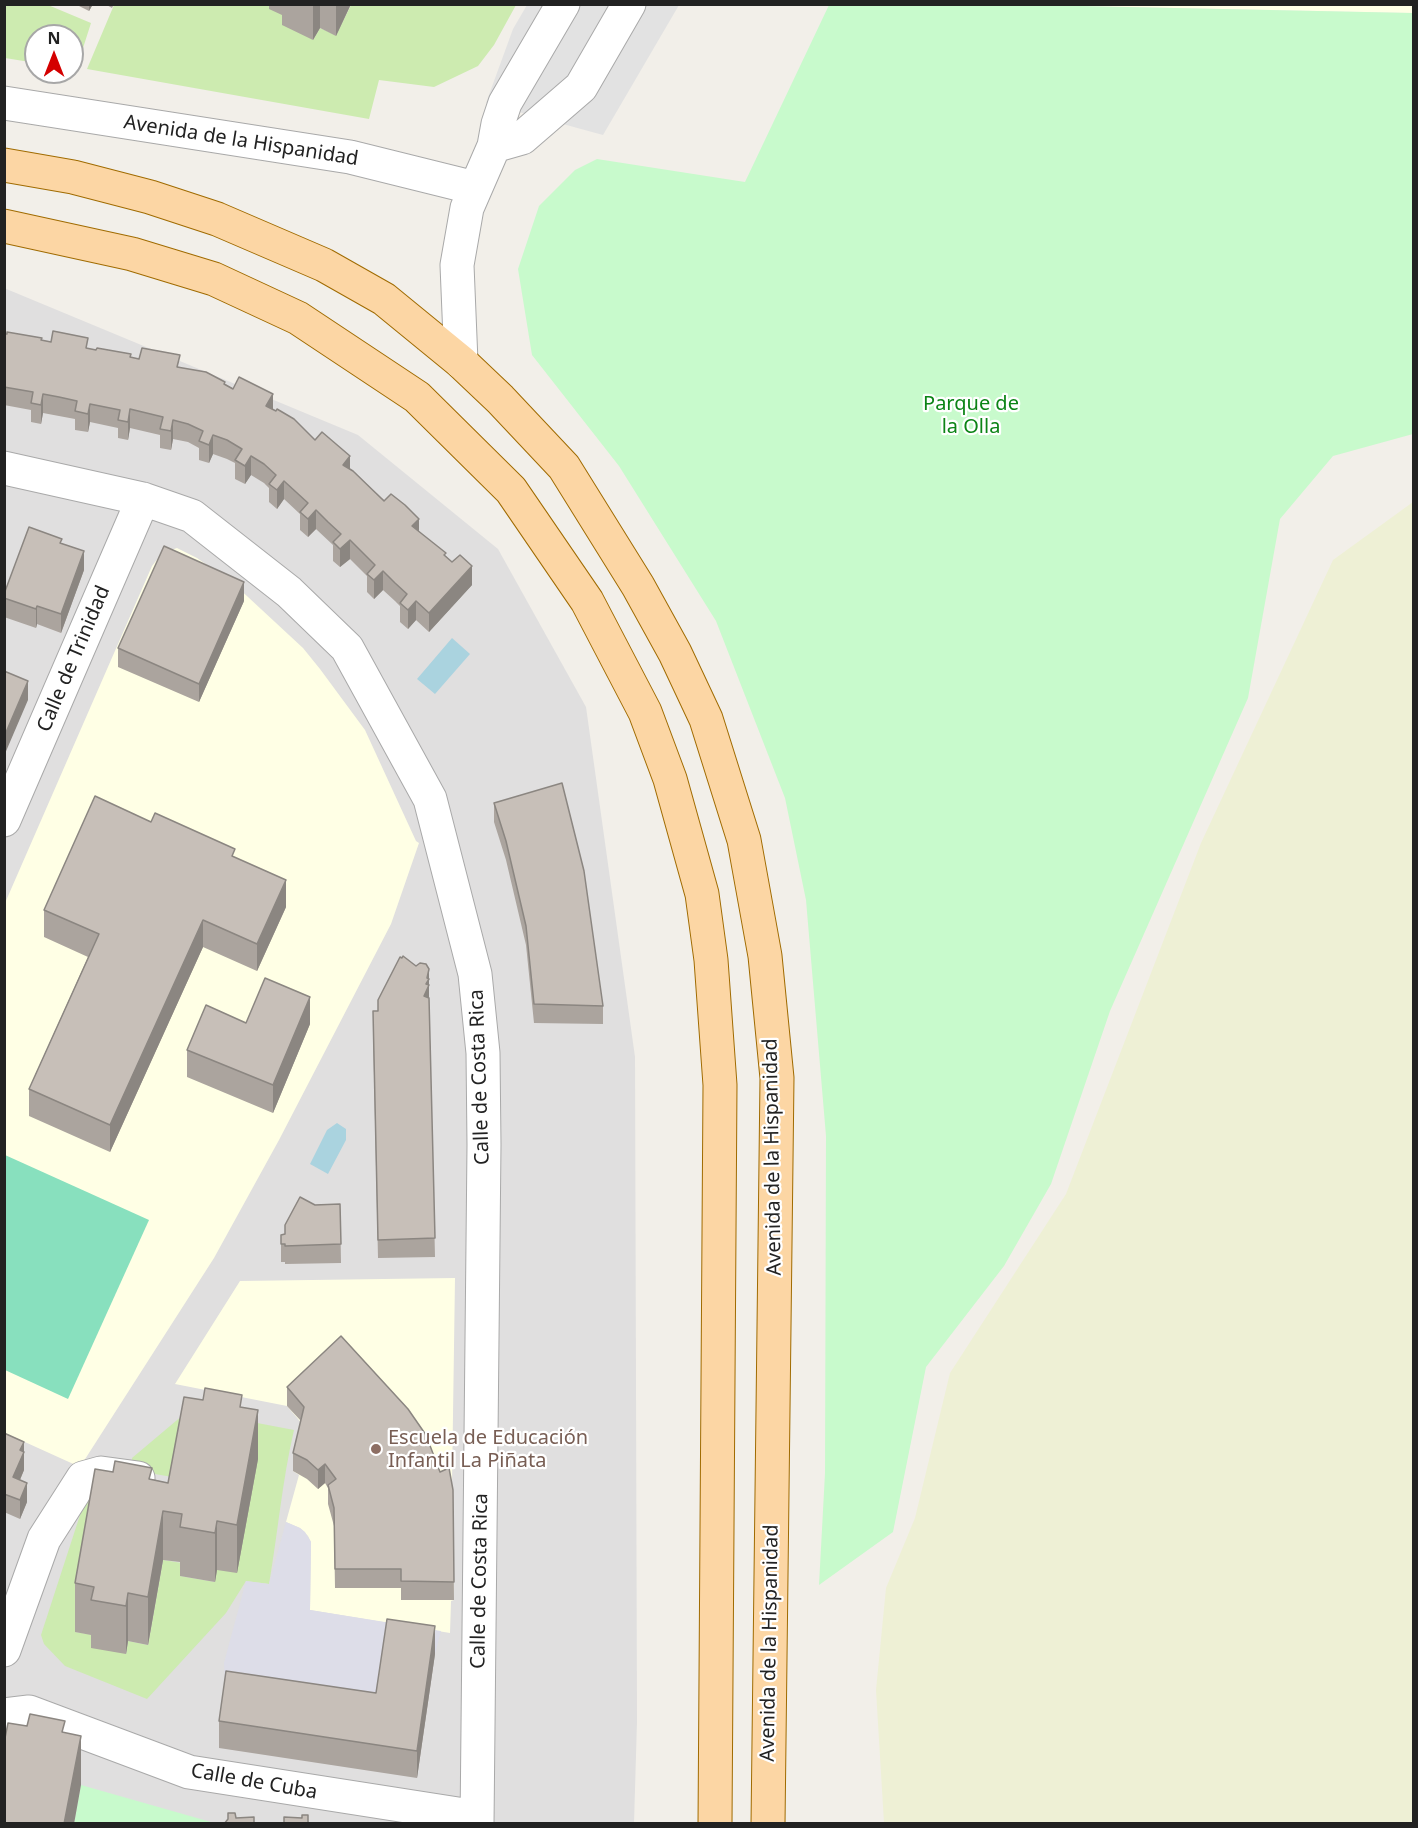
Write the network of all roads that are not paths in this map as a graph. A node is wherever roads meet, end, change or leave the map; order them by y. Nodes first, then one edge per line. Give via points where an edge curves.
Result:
1 (563, 4) edge
2 (629, 4) edge
3 (4, 103) edge
4 (494, 146) junction
5 (4, 165) edge
6 (475, 188) junction
7 (4, 226) edge
8 (461, 362) junction
9 (4, 468) edge
10 (143, 499) junction
11 (4, 820) edge
12 (162, 1481) edge
13 (4, 1650) edge
14 (4, 1715) edge
15 (477, 1820) edge
16 (715, 1824) edge
17 (768, 1824) edge

1 - 4 street via 505,103
2 - 4 street via 581,87 522,138
3 - 6 street, Avenida de la Hispanidad via 350,157
4 - 6 street
5 - 8 main road, Avenida de la Hispanidad via 73,177 217,219 324,266 384,299
6 - 8 street via 467,208 457,265
7 - 16 main road via 132,254 214,279 298,318 417,398 511,490 587,601 645,712 670,779 702,894 720,1085
8 - 17 main road, Avenida de la Hispanidad via 564,467 638,586 706,719 744,840 765,956 777,1078
9 - 10 street, Calle de Costa Rica
10 - 11 street, Calle de Trinidad
10 - 15 street, Calle de Costa Rica via 192,516 289,592 346,648 430,800 475,974 483,1053 484,1145
12 - 13 street via 101,1473 83,1479 44,1539
14 - 15 street, Calle de Cuba via 29,1712 189,1772

